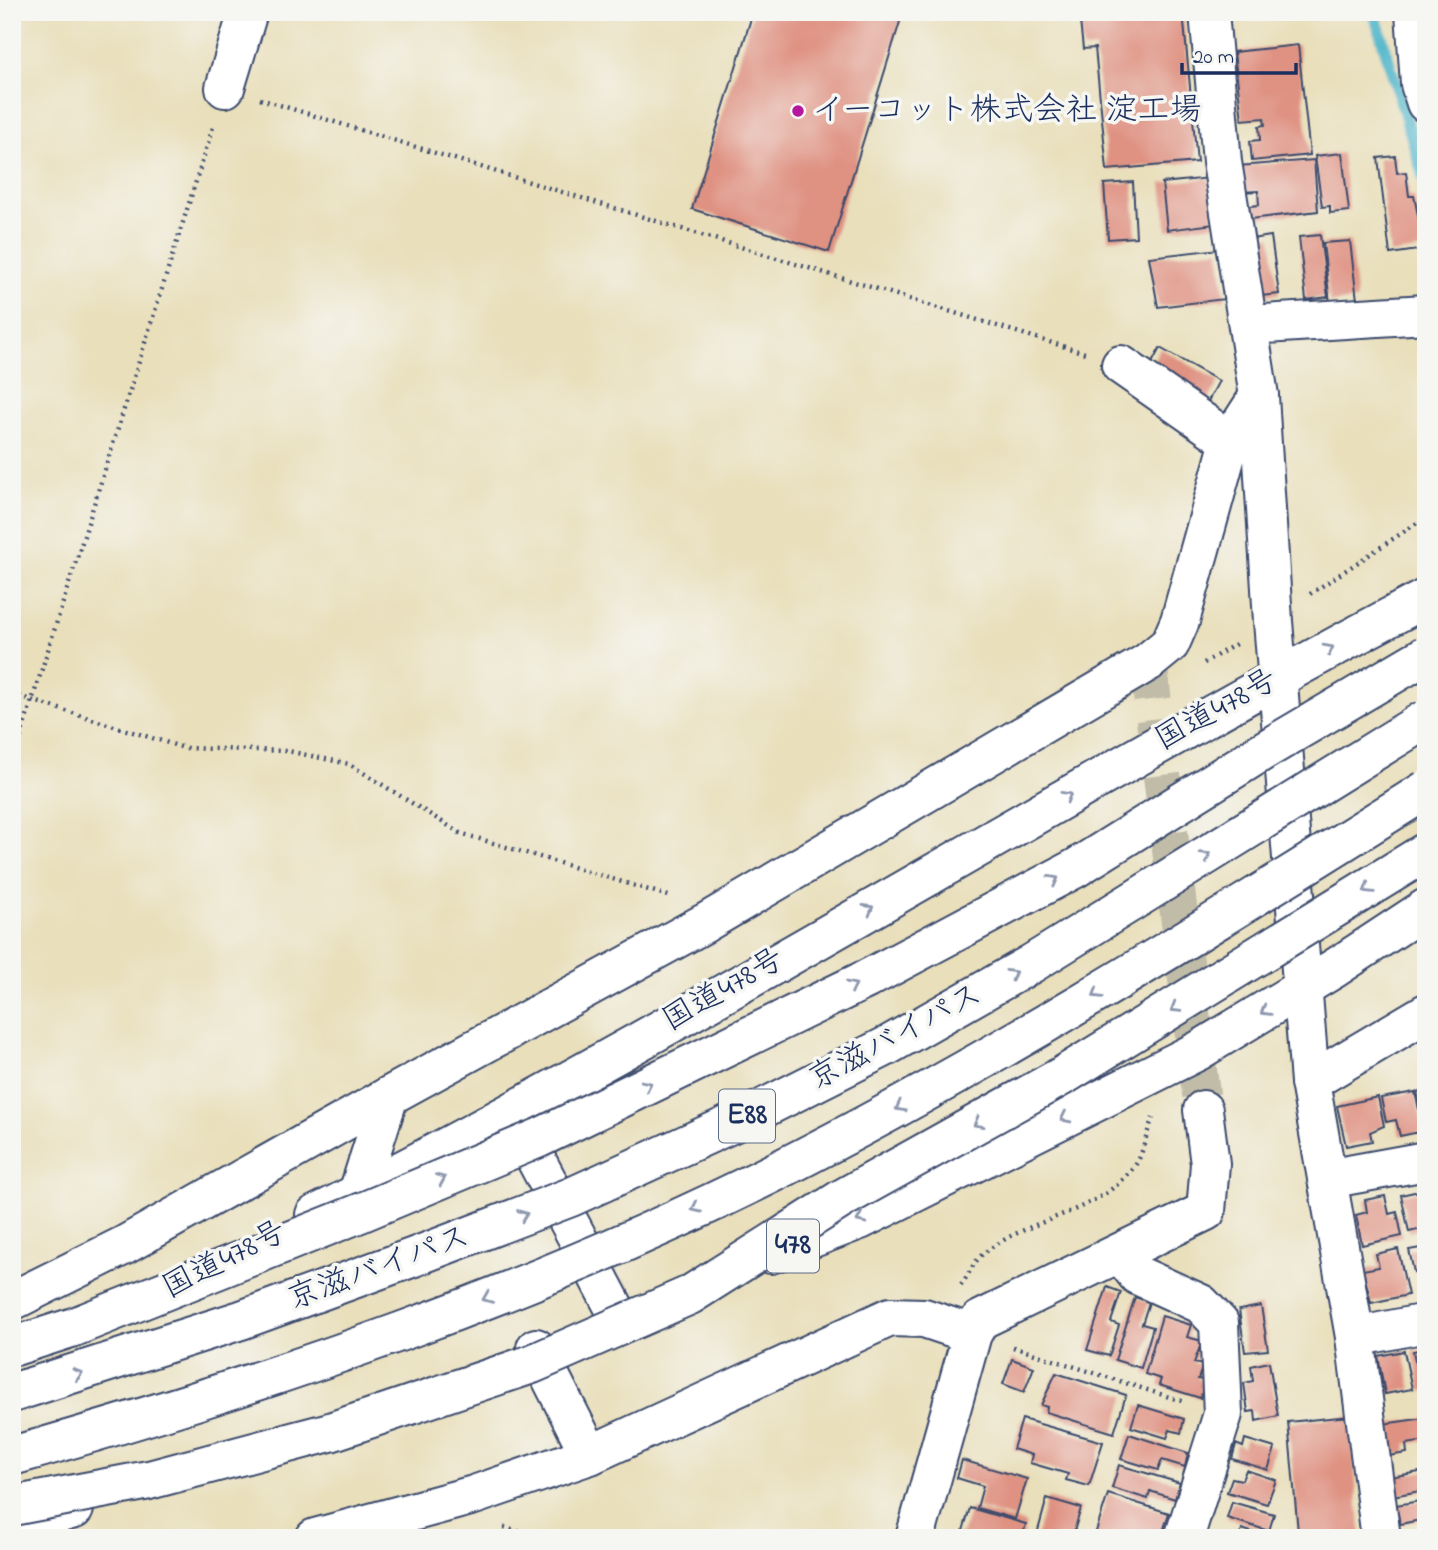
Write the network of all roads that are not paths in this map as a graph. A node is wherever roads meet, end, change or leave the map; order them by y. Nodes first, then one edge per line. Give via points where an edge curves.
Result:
1 (248, 12) edge
2 (1209, 12) edge
3 (1415, 12) edge
4 (225, 88) road end
5 (1426, 103) edge
6 (1426, 314) edge
7 (1248, 325) junction
8 (1121, 365) road end
9 (1259, 396) junction
10 (1230, 441) junction
11 (1426, 598) edge
12 (1426, 655) edge
13 (1277, 677) junction
14 (1426, 719) edge
15 (1426, 790) edge
16 (1426, 852) edge
17 (1426, 908) edge
18 (1300, 990) junction
19 (1426, 1013) edge
20 (1310, 1082) junction
21 (389, 1096) junction
22 (1203, 1110) tunnel mouth
23 (512, 1112) junction
24 (1426, 1161) edge
25 (1327, 1179) junction
26 (358, 1194) junction
27 (1120, 1253) junction
28 (12, 1301) edge
29 (617, 1313) junction
30 (1426, 1323) edge
31 (972, 1334) junction
32 (1355, 1337) junction
33 (12, 1347) edge
34 (536, 1348) junction
35 (12, 1366) edge
36 (12, 1393) edge
37 (590, 1455) junction
38 (12, 1456) edge
39 (12, 1506) edge
40 (12, 1527) edge
41 (314, 1538) edge
42 (915, 1538) edge
43 (1184, 1538) edge
44 (1381, 1538) edge

1 - 4 main road
2 - 7 main road via 1222,162
3 - 5 main road via 1420,84
6 - 7 main road
7 - 9 main road
8 - 10 main road
9 - 10 main road
9 - 13 main road
10 - 21 main road via 1180,621 1170,644 1148,662 705,923
13 -> 11 main road, 国道478号
33 -> 12 main road, bridge via 138,1302 539,1138 867,979 1076,868
13 - 18 main road
23 -> 13 main road, 国道478号
36 -> 14 main road, 京滋バイパス / E88, bridge via 228,1324 426,1252 571,1197 742,1119 887,1046 1019,971
15 -> 38 main road, 京滋バイパス / E88, bridge via 1060,1016 923,1095 758,1180 597,1254 418,1325 251,1383
16 -> 39 main road, bridge via 1224,979 843,1198 690,1295 532,1364 330,1432 149,1480
17 - 18 main road, 478
18 - 20 main road
18 -> 29 main road, 478 via 1198,1051 860,1220
19 - 20 main road
20 - 25 main road
21 - 26 main road
21 - 28 main road via 125,1245
22 - 27 main road via 1210,1164 1206,1212
23 - 26 main road, 国道478号
23 - 29 main road
24 - 25 main road
25 - 32 main road
26 - 35 main road, 国道478号
27 - 31 main road via 980,1320
27 - 43 main road via 1138,1275 1200,1304 1219,1323 1223,1414
29 - 34 main road, 478
30 - 32 main road
31 - 37 main road via 924,1318 890,1317
31 - 42 main road
32 - 44 main road
34 - 37 main road
34 - 40 main road, 478 via 120,1496
37 - 41 main road via 474,1495

